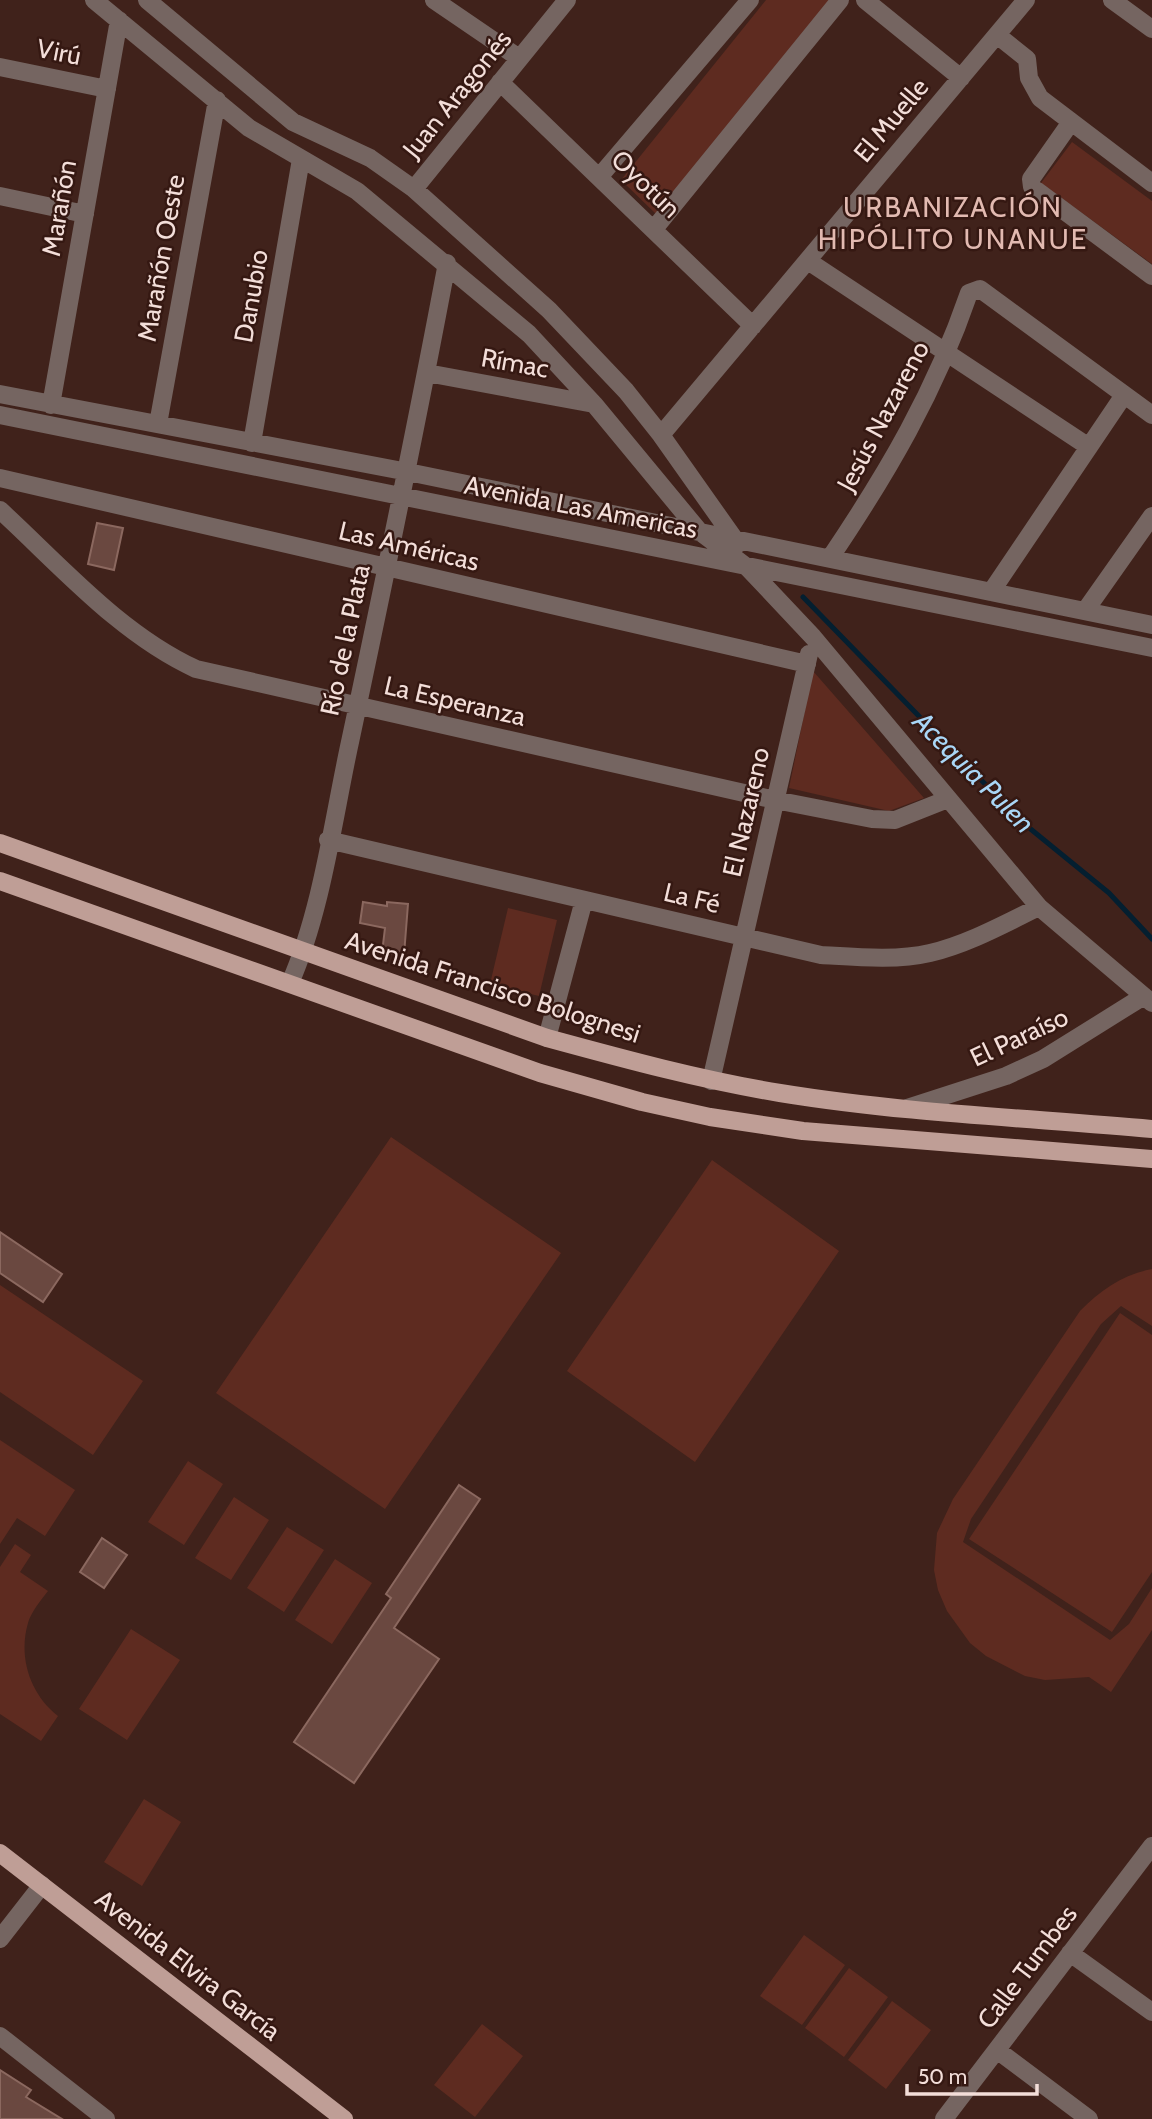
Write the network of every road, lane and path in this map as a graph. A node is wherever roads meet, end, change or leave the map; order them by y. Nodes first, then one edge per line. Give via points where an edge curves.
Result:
1 (94, 0) edge
2 (147, 0) edge
3 (434, 0) edge
4 (566, 0) edge
5 (750, 0) edge
6 (840, 0) edge
7 (865, 0) edge
8 (1026, 0) edge
9 (1112, 0) edge
10 (119, 20) junction
11 (1152, 29) edge
12 (997, 35) junction
13 (519, 58) junction
14 (0, 68) edge
15 (961, 78) junction
16 (500, 82) junction
17 (107, 89) junction
18 (216, 100) junction
19 (1071, 122) junction
20 (301, 159) junction
21 (600, 176) junction
22 (1152, 183) edge
23 (414, 189) junction
24 (0, 197) edge
25 (85, 214) junction
26 (654, 229) junction
27 (808, 261) junction
28 (447, 263) junction
29 (1152, 276) edge
30 (753, 326) junction
31 (948, 353) junction
32 (427, 373) junction
33 (0, 394) edge
34 (1124, 395) junction
35 (594, 404) junction
36 (51, 405) junction
37 (0, 415) edge
38 (1152, 415) edge
39 (158, 424) junction
40 (662, 435) junction
41 (252, 443) junction
42 (1089, 447) junction
43 (408, 472) junction
44 (0, 478) edge
45 (402, 498) junction
46 (0, 510) edge
47 (1152, 516) edge
48 (699, 531) junction
49 (736, 539) junction
50 (830, 558) junction
51 (387, 568) junction
52 (748, 568) junction
53 (991, 592) junction
54 (1085, 611) junction
55 (1152, 625) edge
56 (813, 637) junction
57 (1152, 648) edge
58 (807, 664) junction
59 (357, 706) junction
60 (948, 799) junction
61 (775, 800) junction
62 (328, 840) junction
63 (0, 843) edge
64 (0, 881) edge
65 (584, 900) junction
66 (1040, 907) junction
67 (744, 937) junction
68 (304, 951) junction
69 (290, 983) junction
70 (1148, 1000) edge
71 (547, 1038) junction
72 (711, 1081) junction
73 (907, 1108) junction
74 (1152, 1129) edge
75 (1152, 1159) edge
76 (1152, 1846) edge
77 (0, 1853) edge
78 (42, 1885) junction
79 (0, 1939) edge
80 (1070, 1953) junction
81 (1152, 2012) edge
82 (0, 2036) edge
83 (997, 2050) junction
84 (106, 2119) edge
85 (344, 2119) edge
86 (944, 2119) edge
87 (1089, 2119) edge

1 - 10 street
2 - 23 street via 293,122 370,158
3 - 13 street
4 - 13 street, Juan Aragonés
5 - 21 street
6 - 26 street
7 - 15 street
8 - 12 street, El Muelle
9 - 11 street
10 - 17 street, Marañón
10 - 18 street
12 - 15 street, El Muelle
12 - 19 street via 1027,59 1029,78 1040,98
13 - 16 street, Juan Aragonés
14 - 17 street, Virú
15 - 27 street, El Muelle
16 - 21 street, Oyotún
16 - 23 street, Juan Aragonés
17 - 25 street, Marañón
18 - 20 street via 249,128
18 - 39 street, Marañón Oeste
19 - 22 street
19 - 29 street via 1031,179 1032,187
20 - 28 street via 357,191
20 - 41 street, Danubio
21 - 26 street, Oyotún
23 - 40 street via 549,310
24 - 25 street
25 - 36 street, Marañón
26 - 30 street, Oyotún
27 - 30 street, El Muelle
27 - 31 street
28 - 32 street, Río de la Plata
28 - 35 street via 529,334
30 - 40 street, El Muelle
31 - 34 street, Jesús Nazareno via 969,293 981,289
31 - 42 street
31 - 50 street, Jesús Nazareno via 901,446
32 - 35 street, Rímac
32 - 43 street, Río de la Plata
33 - 36 street, Avenida Las Americas
34 - 38 street
34 - 42 street
35 - 48 street
36 - 39 street, Avenida Las Americas
37 - 45 street, Avenida Las Americas
39 - 41 street, Avenida Las Americas
40 - 49 street
41 - 43 street, Avenida Las Americas
42 - 53 street
43 - 45 street, Río de la Plata
43 - 48 street, Avenida Las Americas
44 - 51 street, Las Américas
45 - 51 street, Río de la Plata
45 - 52 street, Avenida Las Americas
46 - 59 street, La Esperanza via 127,626 165,654 197,669
47 - 54 street
48 - 49 street, Avenida Las Americas
48 - 52 street
49 - 50 street, Avenida Las Americas
49 - 52 street
50 - 53 street, Avenida Las Americas
51 - 58 street, Las Américas
51 - 59 street, Río de la Plata
52 - 56 street
52 - 57 street, Avenida Las Americas
53 - 54 street, Avenida Las Americas
54 - 55 street, Avenida Las Americas
56 - 58 street, El Nazareno
56 - 60 street
58 - 61 street, El Nazareno
59 - 61 street, La Esperanza
59 - 62 street, Río de la Plata
60 - 61 street, La Esperanza via 895,820
60 - 66 street
61 - 67 street, El Nazareno
62 - 65 street, La Fé
62 - 68 street, Río de la Plata
63 - 68 main road, Avenida Francisco Bolognesi
64 - 69 main road
65 - 67 street, La Fé
65 - 71 street
66 - 67 street, La Fé via 928,954 821,955
66 - 70 street
67 - 72 street, El Nazareno
68 - 69 street, Río de la Plata
68 - 71 main road, Avenida Francisco Bolognesi
69 - 75 main road via 540,1073 710,1117 803,1131
70 - 73 street, El Paraíso via 1006,1076
71 - 72 main road, Avenida Francisco Bolognesi
72 - 73 main road, Avenida Francisco Bolognesi
73 - 74 main road, Avenida Francisco Bolognesi
76 - 80 street, Calle Tumbes
77 - 78 main road, Avenida Elvira García
78 - 79 street
78 - 85 main road, Avenida Elvira García
80 - 81 street
80 - 83 street, Calle Tumbes
82 - 84 street
83 - 86 street, Calle Tumbes
83 - 87 street

